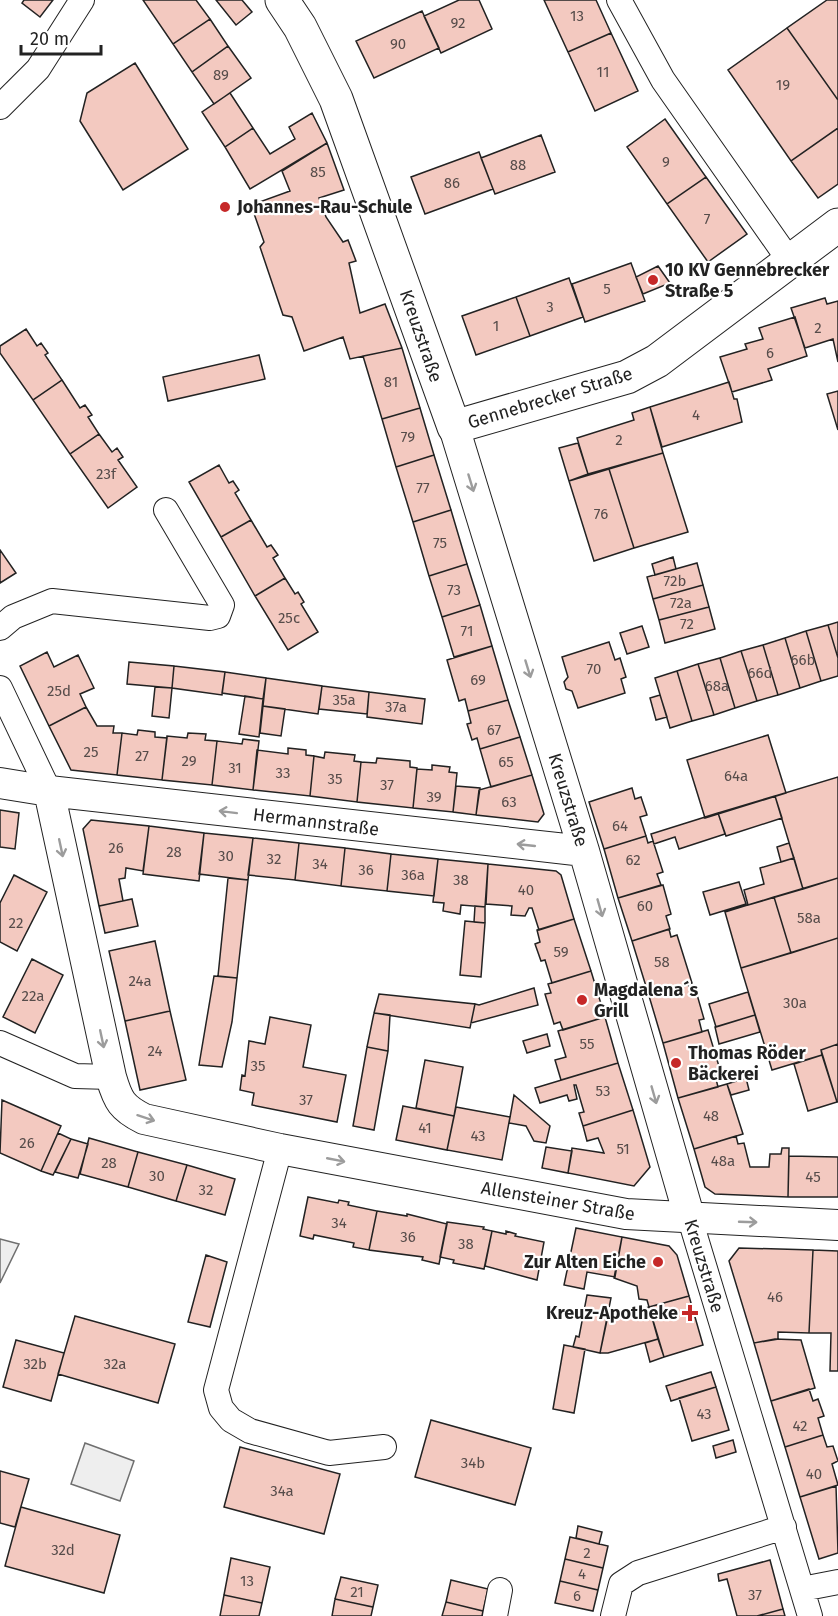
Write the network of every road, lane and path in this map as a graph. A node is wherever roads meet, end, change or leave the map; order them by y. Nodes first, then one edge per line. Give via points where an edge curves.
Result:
1 (82, 0) edge
2 (282, 0) edge
3 (619, 0) edge
4 (1, 104) edge
5 (838, 225) edge
6 (789, 260) junction
7 (454, 427) junction
8 (166, 510) dead end
9 (0, 628) edge
10 (0, 688) edge
11 (0, 783) edge
12 (48, 791) junction
13 (584, 851) junction
14 (0, 1043) edge
15 (111, 1077) junction
16 (280, 1149) junction
17 (690, 1220) junction
18 (838, 1225) edge
19 (384, 1447) dead end
20 (784, 1527) junction
21 (838, 1582) edge
22 (802, 1589) junction
23 (500, 1590) dead end
24 (495, 1616) edge
25 (613, 1616) edge
26 (810, 1616) edge

1 - 4 street via 38,69
2 - 7 main road, Kreuzstraße via 336,99
3 - 6 street via 663,80
5 - 6 main road, Gennebrecker Straße
6 - 7 main road, Gennebrecker Straße via 657,361 627,377
7 -> 13 street, Kreuzstraße
8 - 9 street via 222,605 218,616 52,601 13,617
10 - 12 street
11 - 12 street, Hermannstraße
13 -> 12 street, Hermannstraße
12 -> 15 street
13 -> 17 street, Kreuzstraße
14 - 15 street via 75,1076
15 -> 16 street, Allensteiner Straße via 127,1111 144,1119
16 -> 17 street, Allensteiner Straße via 626,1215
16 - 19 street via 216,1390 221,1408 231,1420 250,1431 329,1453
17 -> 18 street, Allensteiner Straße
17 - 20 street, Kreuzstraße
20 - 22 street, Kreuzstraße
20 - 25 street via 638,1573 621,1584
21 - 22 street
22 - 26 street, Kreuzstraße
23 - 24 street

